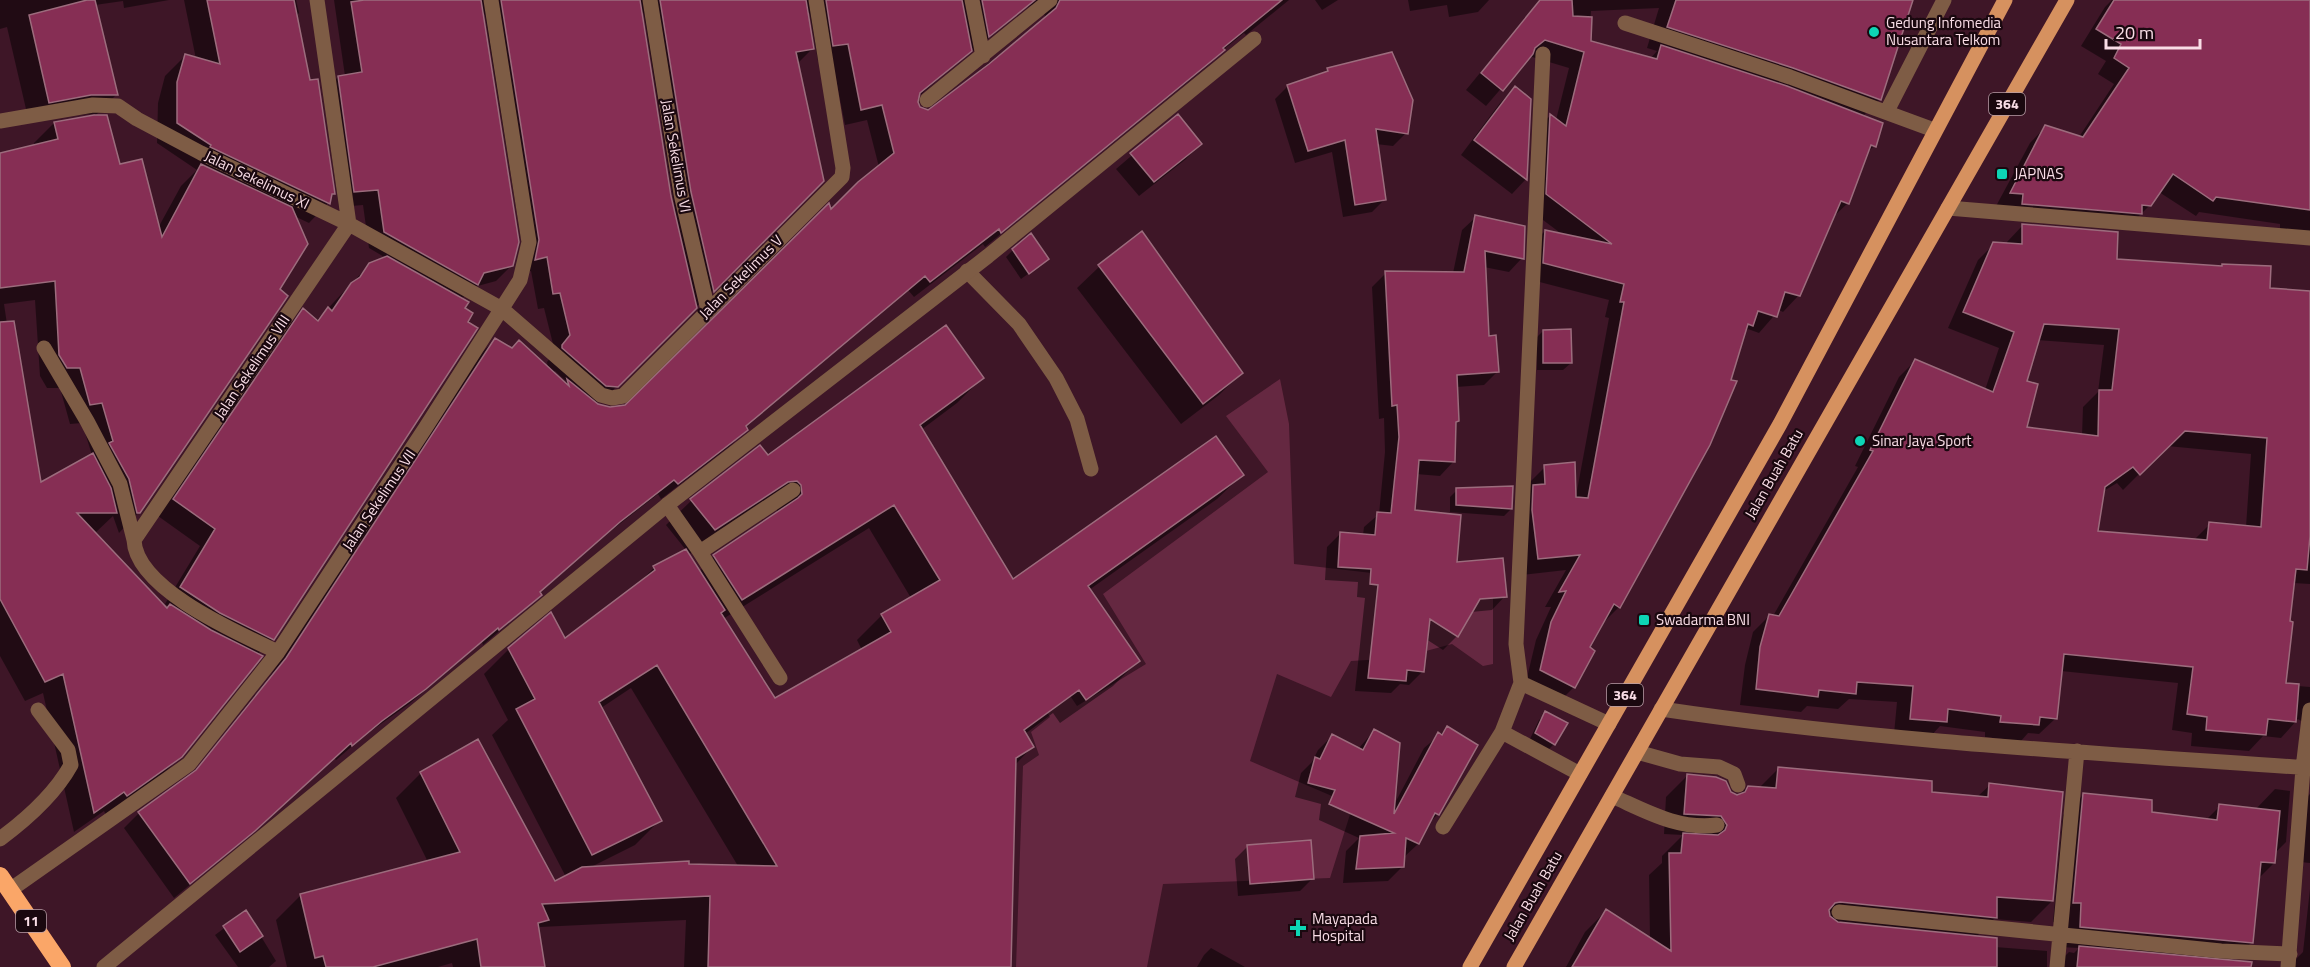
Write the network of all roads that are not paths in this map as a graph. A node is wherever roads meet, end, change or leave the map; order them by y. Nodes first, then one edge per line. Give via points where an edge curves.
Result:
1 (317, 0) edge
2 (491, 0) edge
3 (650, 0) edge
4 (816, 0) edge
5 (972, 0) edge
6 (1050, 0) edge
7 (1944, 0) edge
8 (2005, 0) edge
9 (2067, 0) edge
10 (1625, 23) dead end
11 (1254, 39) dead end
12 (1543, 54) dead end
13 (982, 56) junction
14 (927, 100) dead end
15 (1887, 111) junction
16 (0, 121) edge
17 (1934, 130) junction
18 (1948, 208) junction
19 (349, 224) junction
20 (2310, 238) edge
21 (967, 271) junction
22 (502, 309) junction
23 (708, 310) junction
24 (44, 348) dead end
25 (1091, 469) dead end
26 (793, 490) dead end
27 (667, 505) junction
28 (134, 540) junction
29 (700, 552) junction
30 (278, 652) junction
31 (780, 678) dead end
32 (1521, 683) junction
33 (1661, 709) junction
34 (38, 710) dead end
35 (2310, 710) edge
36 (1609, 724) junction
37 (1502, 732) junction
38 (2077, 751) junction
39 (1637, 752) junction
40 (2307, 768) edge
41 (1580, 774) junction
42 (1738, 785) dead end
43 (1611, 796) junction
44 (1716, 825) dead end
45 (1443, 827) dead end
46 (0, 839) edge
47 (5, 883) edge
48 (1839, 912) dead end
49 (2061, 933) junction
50 (2289, 961) edge
51 (62, 967) edge
52 (104, 967) edge
53 (1470, 967) edge
54 (1514, 967) edge
55 (2057, 967) edge

1 - 19 street
2 - 22 street, Jalan Sekelimus VII via 529,242 520,279
3 - 23 street, Jalan Sekelimus VI via 681,194
4 - 23 street, Jalan Sekelimus V via 842,177
5 - 13 street
6 - 13 street
7 - 15 street
8 - 17 main road, Jalan Buah Batu / 364
9 - 18 main road, Jalan Buah Batu / 364
10 - 15 street
11 - 21 street
12 - 32 street via 1516,644
13 - 14 street
15 - 17 street
16 - 19 street, Jalan Sekelimus XI via 93,105 118,106 201,153
17 - 36 main road, Jalan Buah Batu / 364 via 1780,424
18 - 20 street
18 - 33 main road, Jalan Buah Batu / 364
19 - 22 street, Jalan Sekelimus XI
19 - 28 street, Jalan Sekelimus VIII
21 - 25 street via 1019,324 1056,378 1077,419
21 - 27 street
22 - 23 street, Jalan Sekelimus V via 601,395 612,398 623,396
22 - 30 street, Jalan Sekelimus VII
24 - 28 street via 120,484
26 - 29 street
27 - 29 street
27 - 52 street
28 - 30 street via 134,549 146,572 201,614
29 - 31 street
30 - 47 street, Jalan Sekelimus VII via 189,764
32 - 36 street
32 - 37 street
33 - 38 street
33 - 39 main road, Jalan Buah Batu / 364
34 - 46 street via 68,750 71,765 28,816
35 - 40 street
36 - 41 main road, Jalan Buah Batu / 364
37 - 41 street
37 - 45 street
38 - 40 street
38 - 49 street
39 - 42 street via 1680,764 1719,767 1734,774
39 - 43 main road, Jalan Buah Batu / 364
40 - 50 street
41 - 53 main road, Jalan Buah Batu / 364
43 - 44 street via 1670,822
43 - 54 main road, Jalan Buah Batu / 364
47 - 51 highway, 11
48 - 49 street
49 - 50 street
49 - 55 street

